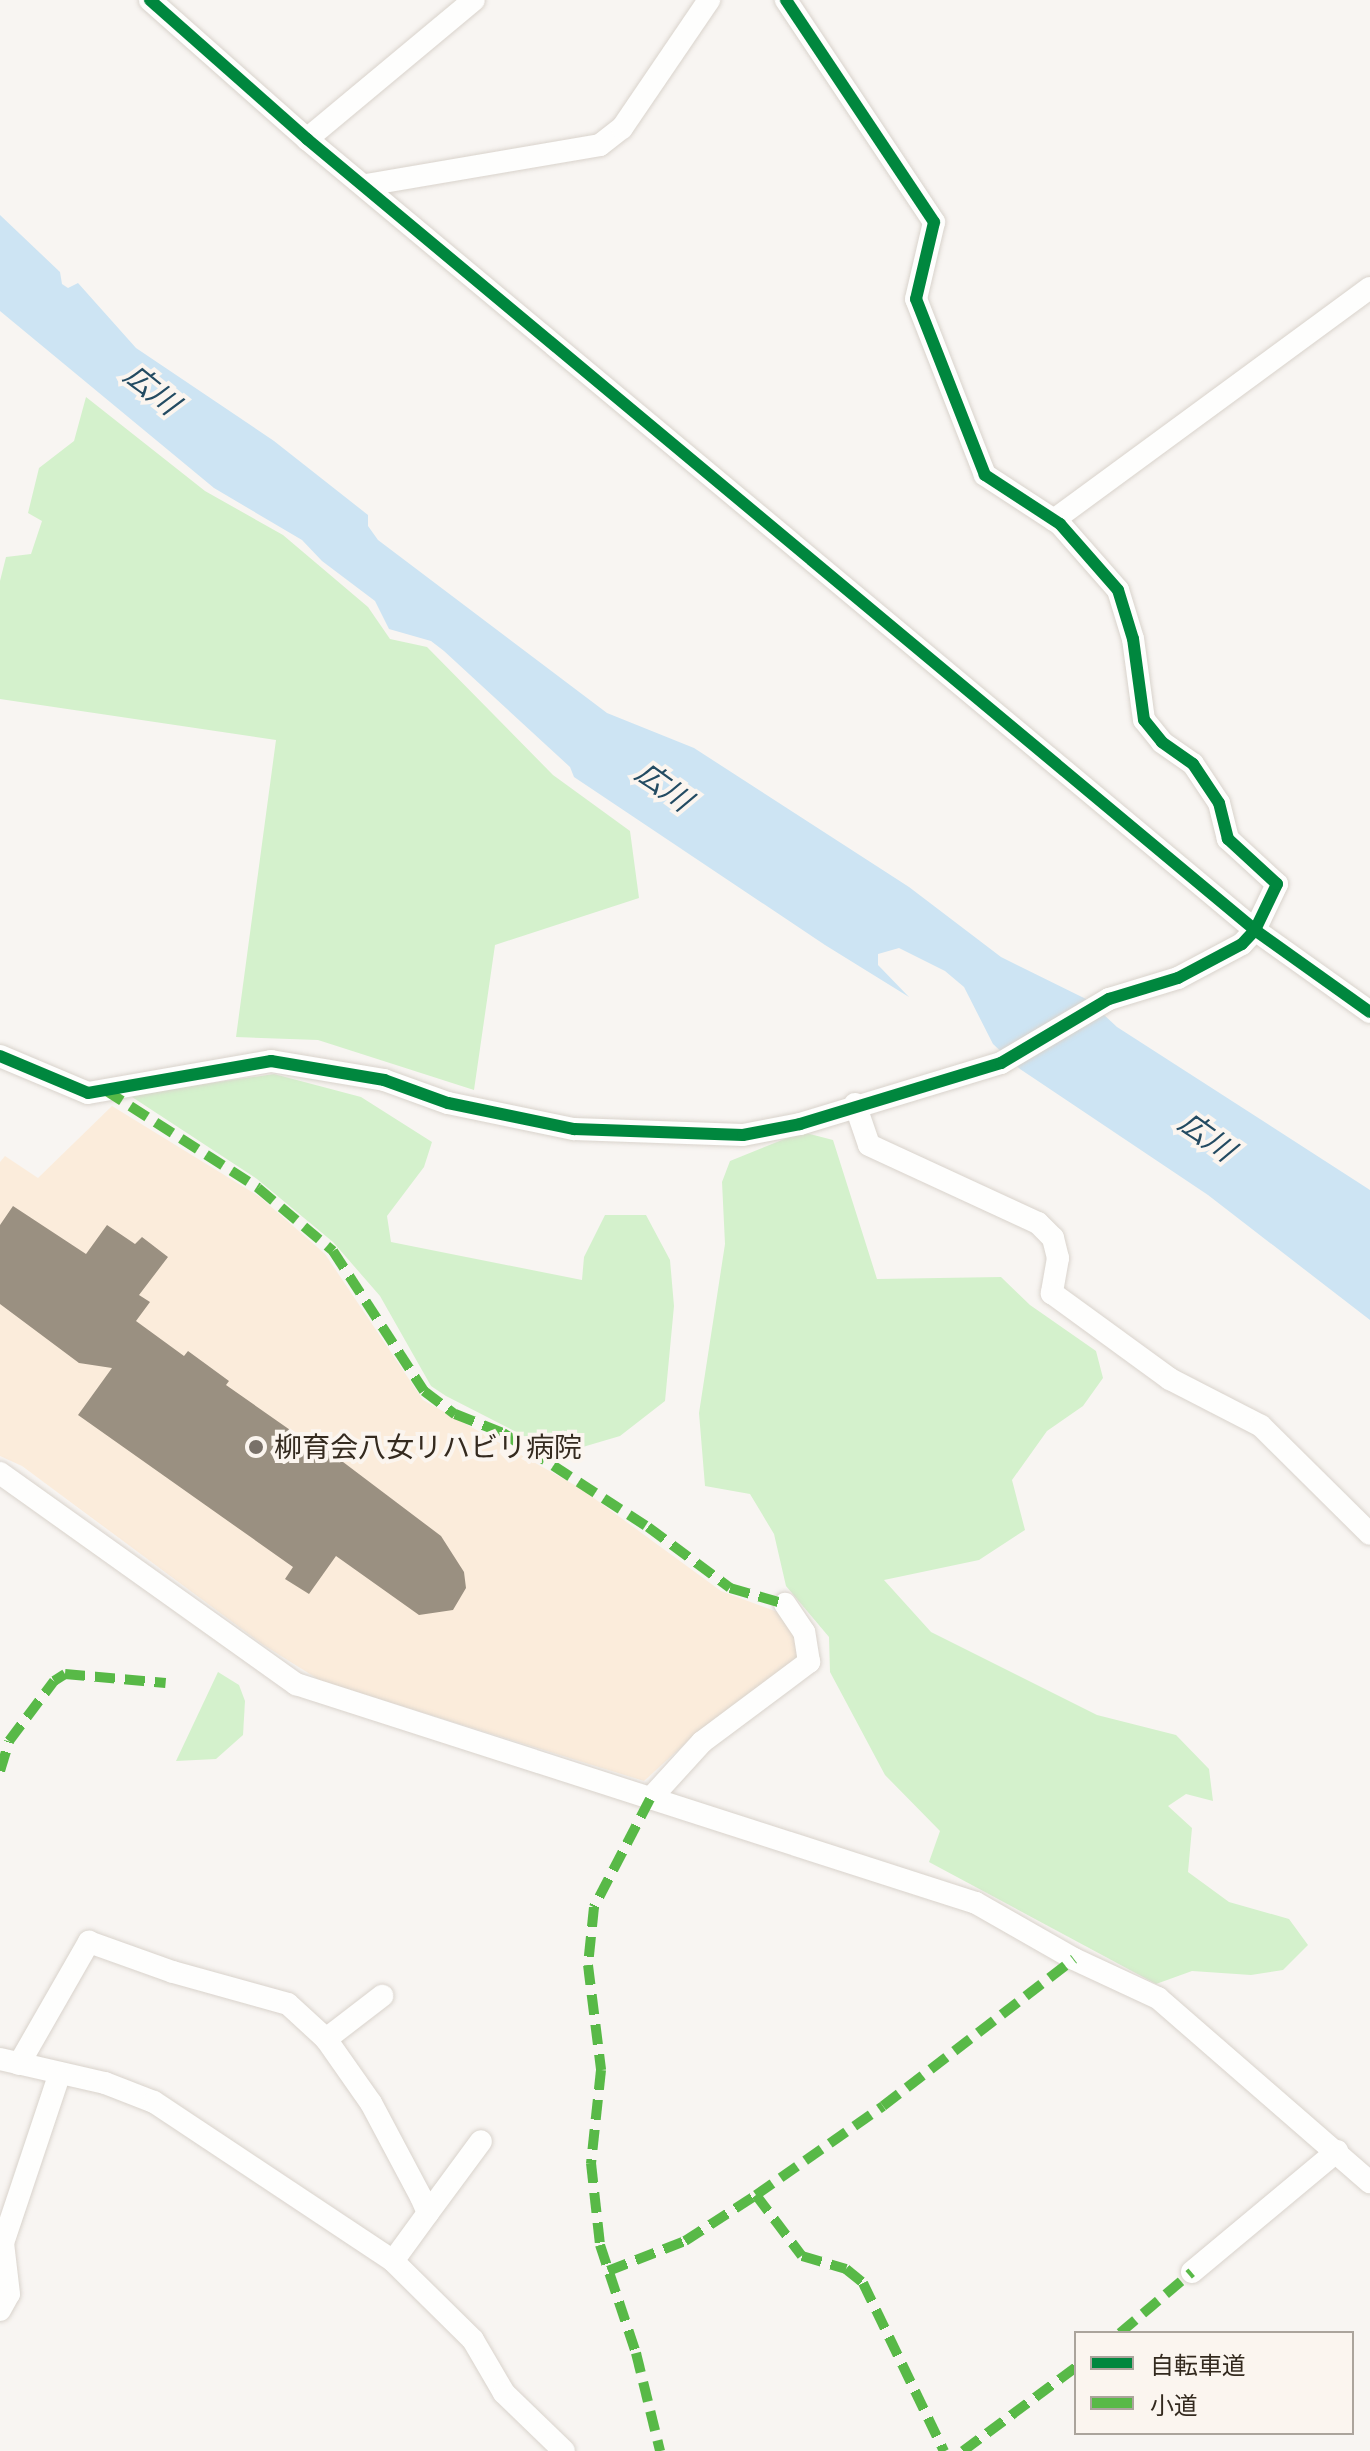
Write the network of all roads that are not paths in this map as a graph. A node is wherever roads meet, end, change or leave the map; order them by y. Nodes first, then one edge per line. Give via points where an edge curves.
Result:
1 (150, 0) edge
2 (474, 0) edge
3 (709, 0) edge
4 (786, 0) edge
5 (307, 139) junction
6 (366, 185) junction
7 (1370, 288) edge
8 (1054, 520) junction
9 (1255, 930) junction
10 (1370, 1012) edge
11 (0, 1056) edge
12 (855, 1104) junction
13 (0, 1473) edge
14 (1370, 1534) edge
15 (785, 1604) dead end
16 (650, 1799) junction
17 (382, 1996) dead end
18 (326, 2039) junction
19 (10, 2062) edge
20 (60, 2073) junction
21 (481, 2141) dead end
22 (1337, 2151) junction
23 (1370, 2182) edge
24 (428, 2213) junction
25 (393, 2261) junction
26 (1192, 2272) dead end
27 (0, 2310) edge
28 (564, 2451) edge

1 - 5 street
2 - 5 street
3 - 6 street via 622,128 600,145
4 - 8 street via 934,222 916,299 985,475
5 - 6 street
6 - 9 street
7 - 8 street
8 - 9 street via 1118,590 1133,639 1144,720 1162,742 1193,764 1219,803 1228,839 1277,884
9 - 10 street
9 - 12 street via 1242,944 1178,978 1109,999 1001,1063
11 - 12 street via 88,1093 271,1061 384,1080 448,1103 574,1129 743,1135 800,1124
12 - 14 street via 869,1145 1038,1223 1053,1238 1058,1258 1052,1293 1170,1379 1261,1426
13 - 16 street via 296,1684
15 - 16 street via 804,1632 809,1662 702,1742
16 - 22 street via 976,1903 1074,1959 1158,1998
17 - 18 street
18 - 19 street via 288,2004 89,1942
18 - 24 street via 371,2103
19 - 20 street
20 - 25 street via 154,2102
20 - 27 street via 3,2243 9,2294
21 - 24 street
22 - 23 street
22 - 26 street
24 - 25 street
25 - 28 street via 464,2330 504,2393

